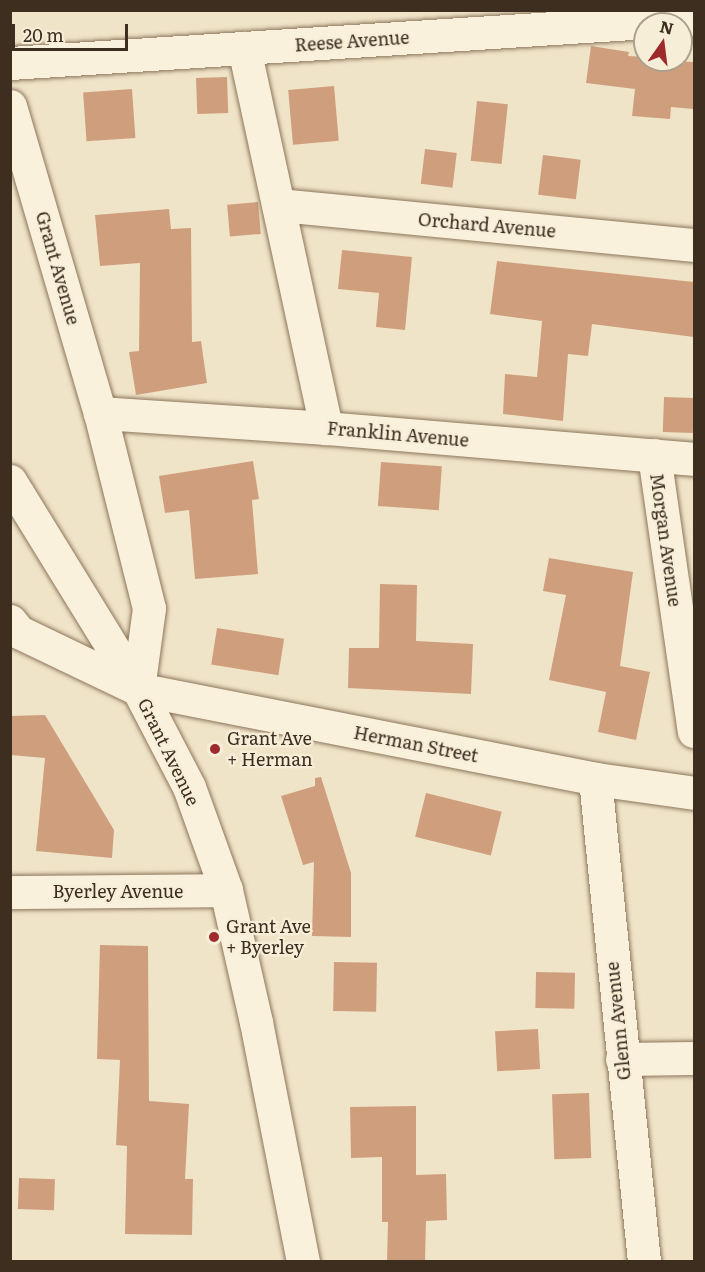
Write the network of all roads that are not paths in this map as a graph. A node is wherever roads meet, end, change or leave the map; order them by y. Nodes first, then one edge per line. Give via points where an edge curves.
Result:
1 (694, 19) edge
2 (244, 48) junction
3 (10, 63) edge
4 (10, 106) edge
5 (279, 205) junction
6 (694, 245) edge
7 (100, 413) junction
8 (326, 428) junction
9 (654, 455) junction
10 (694, 459) edge
11 (10, 482) edge
12 (10, 621) edge
13 (138, 689) junction
14 (694, 731) edge
15 (594, 779) junction
16 (694, 793) edge
17 (226, 890) junction
18 (10, 892) edge
19 (694, 1058) edge
20 (622, 1059) junction
21 (303, 1262) edge
22 (644, 1262) edge

1 - 2 street, Reese Avenue
2 - 3 street, Reese Avenue
2 - 5 street
4 - 7 street, Grant Avenue
5 - 6 street, Orchard Avenue
5 - 8 street
7 - 8 street, Franklin Avenue
7 - 13 street, Grant Avenue via 149,608
8 - 9 street, Franklin Avenue
9 - 10 street, Franklin Avenue
9 - 14 street, Morgan Avenue
11 - 13 street
12 - 13 street, Herman Street via 19,632
13 - 15 street, Herman Street
13 - 17 street, Grant Avenue via 189,787
15 - 16 street, Herman Street
15 - 20 street, Glenn Avenue
17 - 18 street, Byerley Avenue
17 - 21 street, Grant Avenue
19 - 20 street
20 - 22 street, Glenn Avenue

